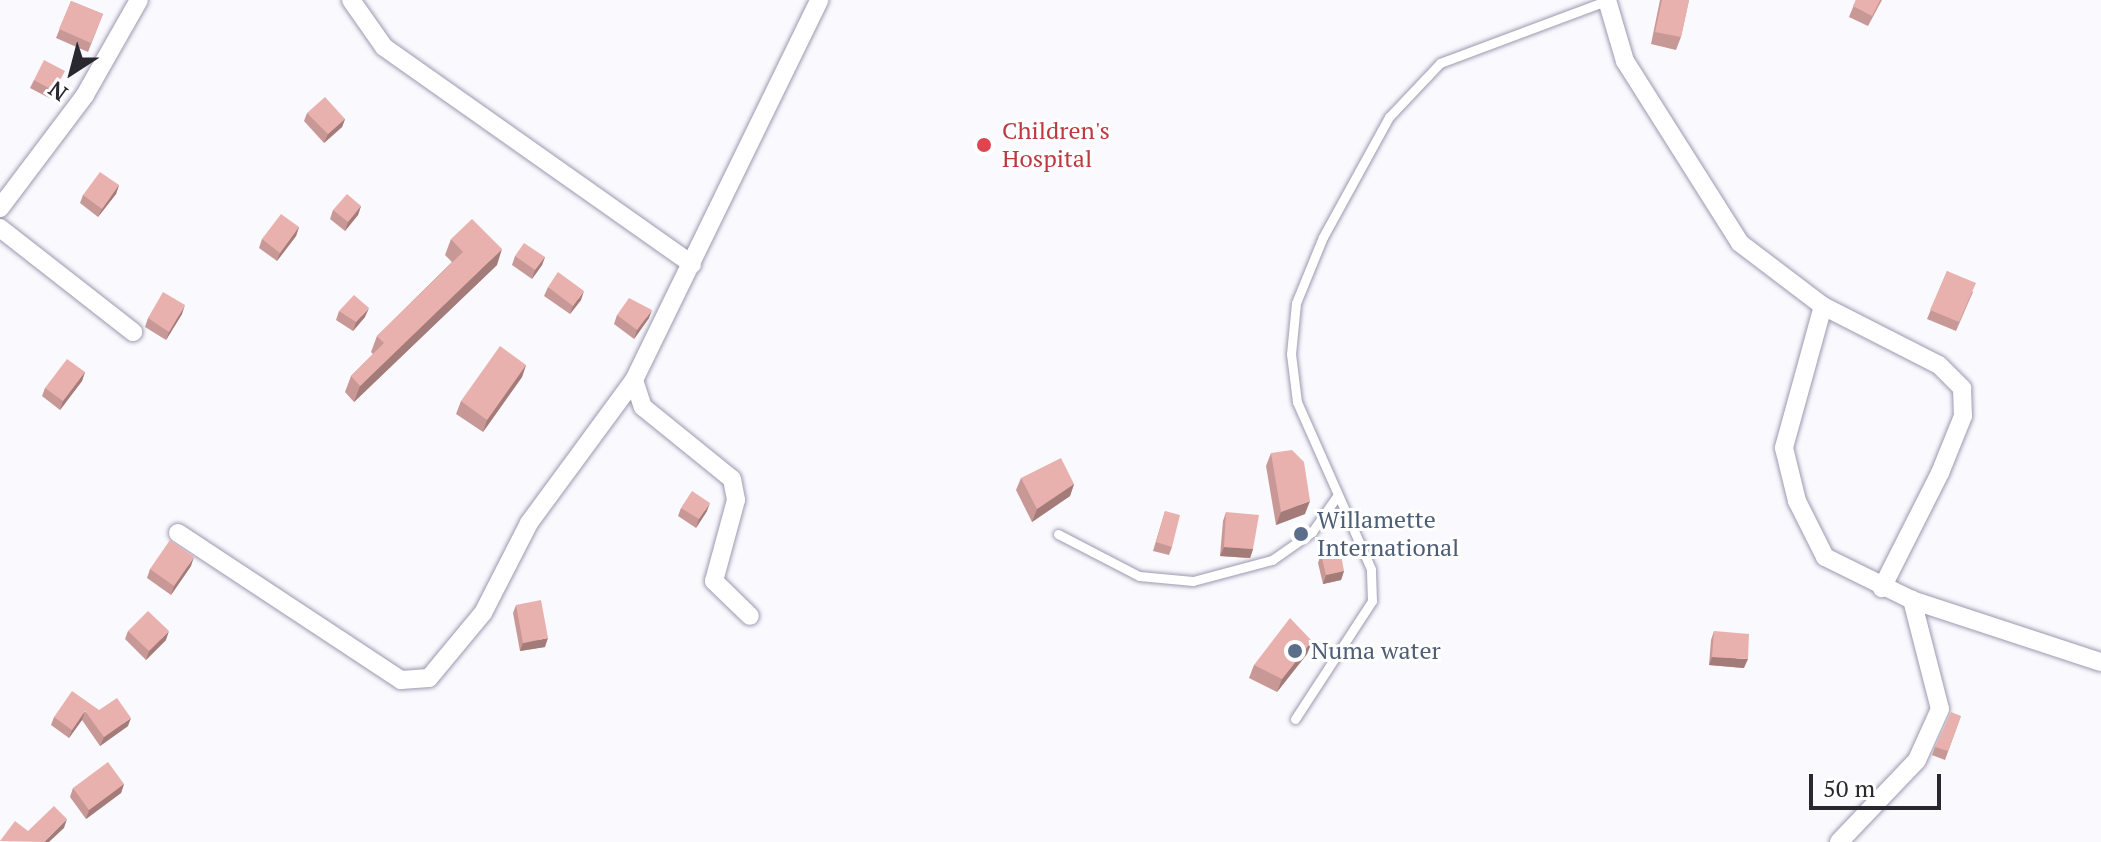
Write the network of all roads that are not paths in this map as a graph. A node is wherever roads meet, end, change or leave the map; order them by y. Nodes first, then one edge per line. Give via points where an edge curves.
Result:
1 (139, 0) edge
2 (351, 0) edge
3 (819, 0) edge
4 (1607, 0) edge
5 (0, 208) edge
6 (0, 228) edge
7 (692, 264) junction
8 (1823, 306) junction
9 (133, 332) dead end
10 (634, 380) junction
11 (1337, 496) junction
12 (178, 533) dead end
13 (1058, 534) dead end
14 (1882, 588) junction
15 (1912, 600) junction
16 (750, 616) dead end
17 (2101, 662) edge
18 (1295, 719) dead end
19 (1839, 842) edge

1 - 5 street via 50,142
2 - 7 street via 384,47
3 - 7 street
4 - 8 street via 1625,61 1713,208 1740,243
4 - 11 lane via 1440,63 1389,117 1323,237 1296,303 1291,354 1297,402
6 - 9 street
7 - 10 street
8 - 14 street via 1785,422 1787,471 1825,557
8 - 14 street via 1939,365 1962,388 1963,416
10 - 12 street via 529,523 483,613 418,684 401,680
10 - 16 street via 643,407 732,479 736,500 714,581
11 - 13 lane via 1312,532 1272,560 1193,581 1139,576
11 - 18 lane via 1371,569 1372,601
14 - 15 street
15 - 17 street
15 - 19 street via 1940,709 1917,760

